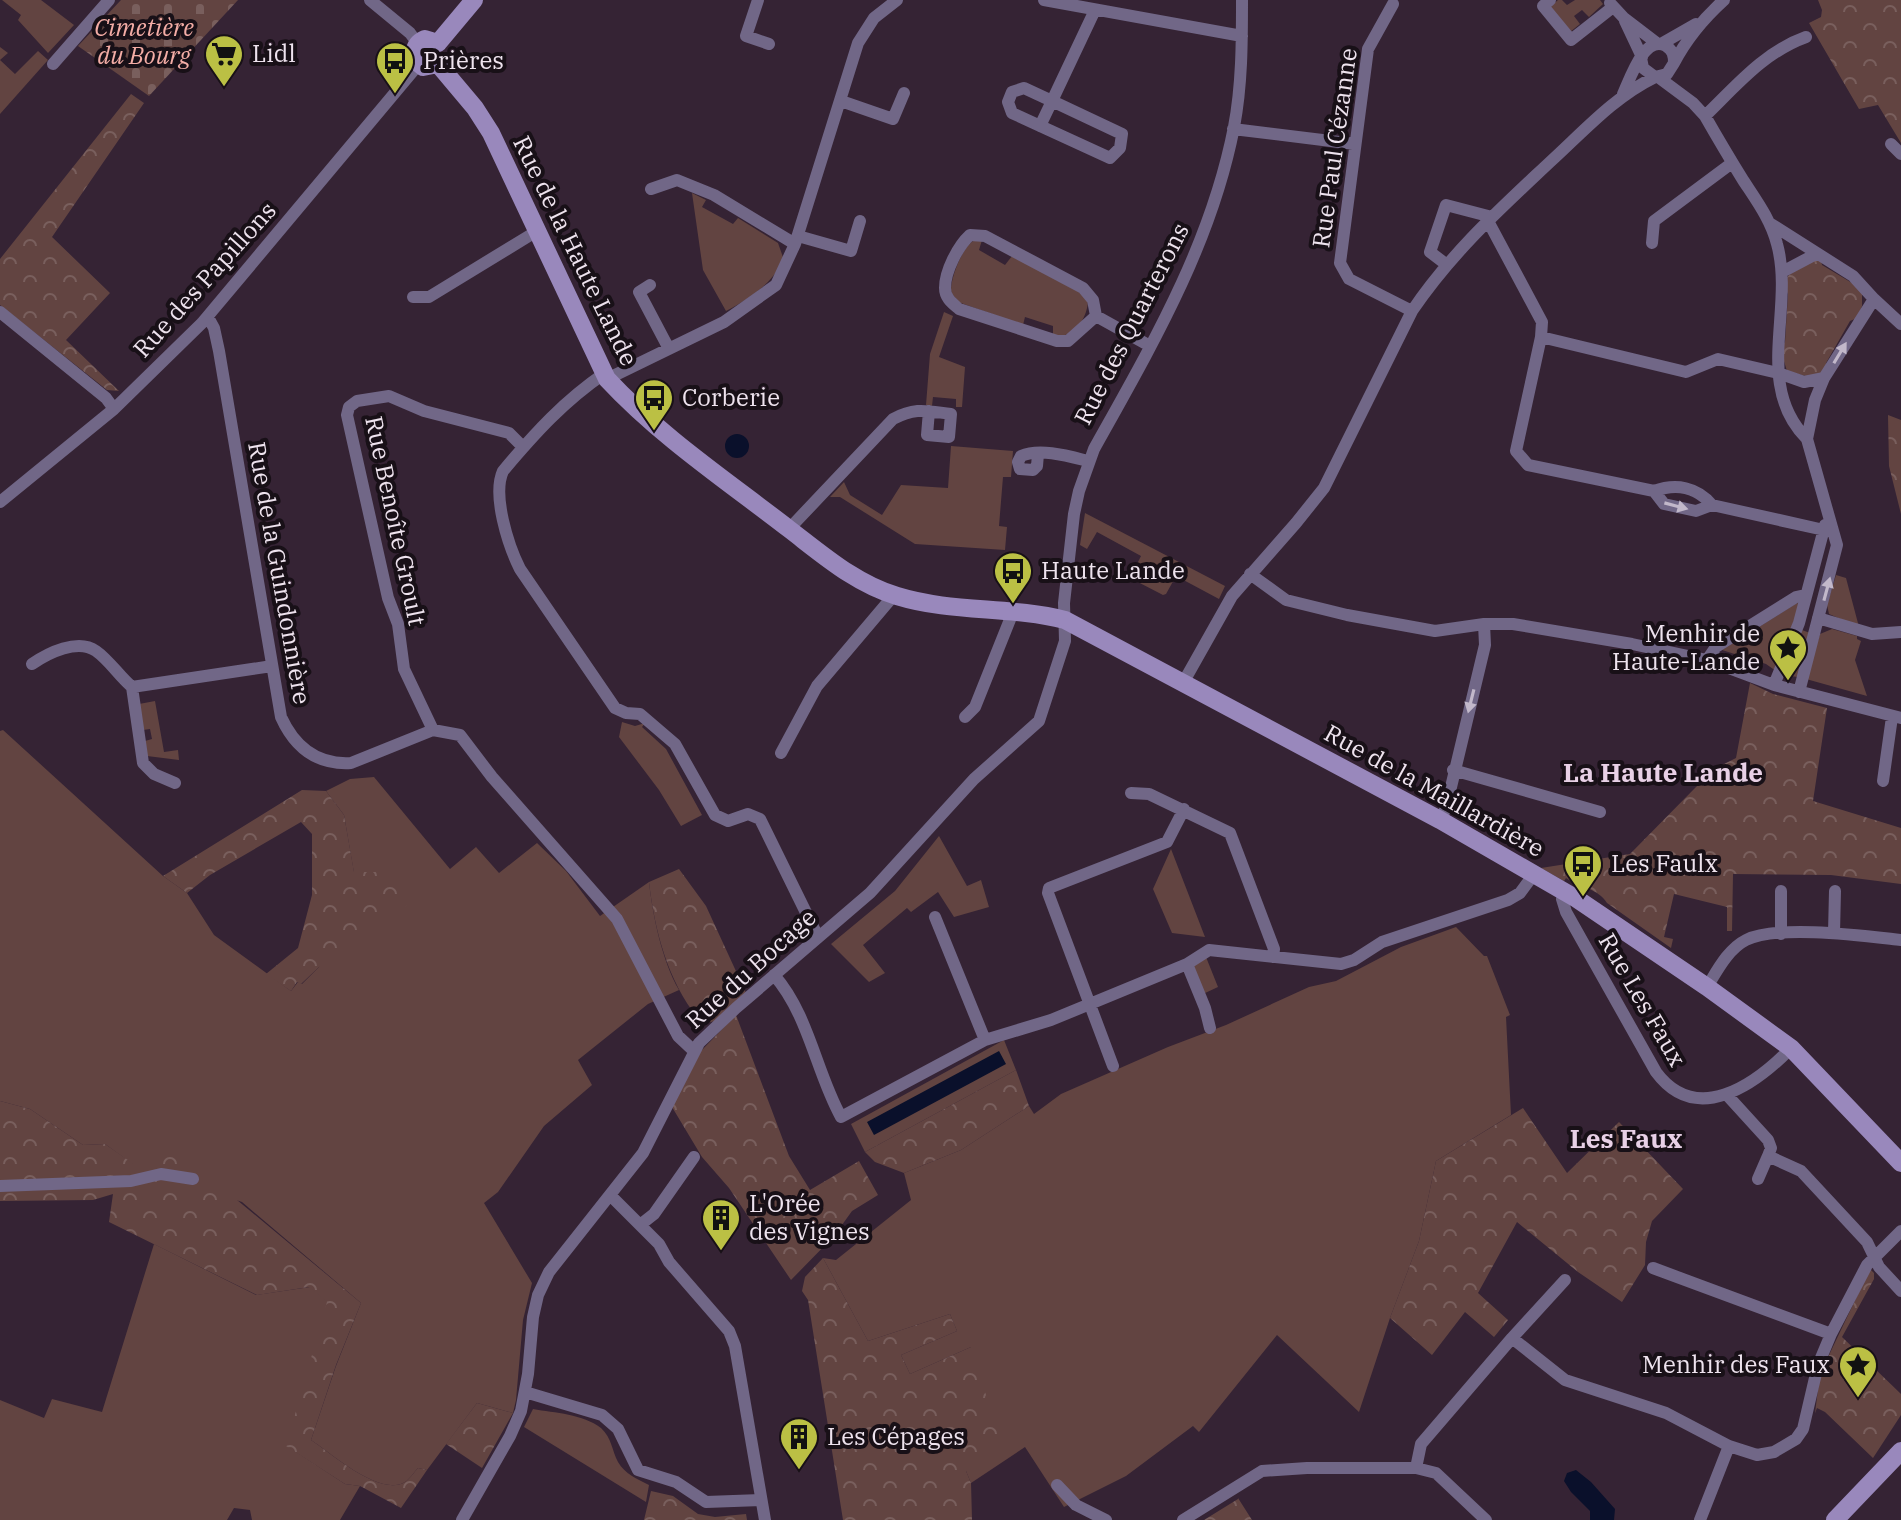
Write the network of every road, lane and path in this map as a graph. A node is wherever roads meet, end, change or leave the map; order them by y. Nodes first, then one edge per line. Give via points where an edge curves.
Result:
1 (109, 0) edge
2 (370, 0) edge
3 (474, 0) edge
4 (758, 0) edge
5 (897, 0) edge
6 (1044, 0) edge
7 (1242, 0) edge
8 (1550, 0) edge
9 (1724, 0) edge
10 (1611, 3) edge
11 (1393, 4) dead end
12 (1095, 10) junction
13 (1624, 18) junction
14 (1702, 20) junction
15 (1242, 36) junction
16 (1806, 37) dead end
17 (438, 43) junction
18 (418, 44) junction
19 (769, 44) dead end
20 (1659, 44) junction
21 (1642, 58) junction
22 (53, 64) dead end
23 (428, 64) junction
24 (1674, 65) junction
25 (1657, 77) junction
26 (904, 93) dead end
27 (1622, 95) junction
28 (841, 101) junction
29 (1052, 101) junction
30 (1693, 103) junction
31 (1705, 116) junction
32 (1040, 126) junction
33 (1233, 129) junction
34 (1355, 144) junction
35 (1732, 163) junction
36 (651, 189) dead end
37 (1490, 219) junction
38 (860, 221) dead end
39 (1771, 224) junction
40 (537, 231) junction
41 (796, 240) junction
42 (1652, 243) dead end
43 (1816, 254) junction
44 (1447, 265) junction
45 (1782, 272) junction
46 (650, 285) dead end
47 (413, 297) dead end
48 (1874, 299) junction
49 (1412, 311) junction
50 (0, 312) edge
51 (1096, 316) junction
52 (208, 317) junction
53 (1901, 324) edge
54 (1541, 337) junction
55 (1150, 346) junction
56 (668, 347) junction
57 (1778, 373) junction
58 (606, 376) junction
59 (1824, 378) junction
60 (114, 409) junction
61 (929, 411) dead end
62 (1807, 439) junction
63 (523, 447) junction
64 (1038, 454) dead end
65 (1088, 461) junction
66 (1654, 491) junction
67 (0, 502) edge
68 (1712, 505) junction
69 (1828, 514) junction
70 (789, 529) junction
71 (1824, 530) junction
72 (1250, 574) junction
73 (894, 595) junction
74 (1805, 595) junction
75 (1013, 612) junction
76 (1818, 618) junction
77 (1065, 620) junction
78 (1484, 624) junction
79 (1901, 632) edge
80 (1707, 660) junction
81 (32, 664) dead end
82 (272, 666) junction
83 (1183, 683) junction
84 (1774, 685) junction
85 (132, 687) junction
86 (1799, 692) junction
87 (965, 717) dead end
88 (1896, 718) edge
89 (433, 730) junction
90 (781, 753) dead end
91 (1453, 770) junction
92 (1883, 781) dead end
93 (175, 783) dead end
94 (1131, 793) dead end
95 (1184, 809) junction
96 (1600, 812) dead end
97 (1440, 820) junction
98 (1534, 874) junction
99 (1781, 891) dead end
100 (1835, 891) dead end
101 (1565, 892) junction
102 (935, 917) dead end
103 (1834, 933) junction
104 (1781, 934) junction
105 (818, 937) junction
106 (1901, 940) edge
107 (1273, 957) junction
108 (1187, 964) junction
109 (774, 975) junction
110 (1707, 987) junction
111 (1091, 1004) junction
112 (1210, 1028) dead end
113 (985, 1040) junction
114 (1791, 1048) junction
115 (694, 1051) junction
116 (1113, 1066) dead end
117 (1727, 1095) junction
118 (1768, 1156) junction
119 (694, 1157) dead end
120 (1901, 1163) edge
121 (193, 1179) dead end
122 (1758, 1179) dead end
123 (0, 1186) edge
124 (610, 1195) junction
125 (640, 1225) junction
126 (1901, 1231) edge
127 (1874, 1256) junction
128 (1653, 1268) dead end
129 (1565, 1280) dead end
130 (1901, 1291) edge
131 (1831, 1334) junction
132 (1512, 1338) junction
133 (525, 1392) junction
134 (1729, 1446) junction
135 (1901, 1451) edge
136 (1416, 1468) junction
137 (1057, 1485) dead end
138 (761, 1500) junction
139 (1480, 1518) edge
140 (462, 1520) edge
141 (765, 1520) edge
142 (1106, 1520) edge
143 (1183, 1520) edge
144 (1700, 1520) edge
145 (1835, 1520) edge

1 - 22 street
2 - 18 street
3 - 17 street
4 - 19 street via 746,36
5 - 28 street via 874,18 858,43
6 - 12 street
7 - 15 street, Rue des Quarterons
8 - 10 street via 1543,6 1571,40
9 - 14 street
10 - 13 street
11 - 34 street, Rue Paul Cézanne via 1368,49
12 - 15 street
12 - 29 street
13 - 20 street
13 - 21 street
14 - 20 street
14 - 24 street
15 - 33 street, Rue des Quarterons
16 - 31 street via 1756,66
17 - 18 street via 425,39
17 - 23 street via 442,53
18 - 23 street via 414,56
20 - 21 street via 1646,49
20 - 24 street via 1670,48
21 - 25 street via 1643,68
21 - 27 street
23 - 40 street, Rue de la Haute Lande via 475,108
23 - 52 street, Rue des Papillons
24 - 25 street
24 - 30 street
25 - 27 street
25 - 30 street
26 - 28 street via 893,119
27 - 37 street
28 - 41 street
29 - 32 street
29 - 32 street via 1024,88 1012,92 1012,113
29 - 32 street via 1122,134 1120,148 1110,158
30 - 31 street
31 - 35 street
33 - 34 street
33 - 55 street, Rue des Quarterons via 1196,256
34 - 49 street, Rue Paul Cézanne via 1340,263 1349,279
35 - 39 street
35 - 42 street via 1654,221
36 - 41 street via 677,180
37 - 44 street
37 - 44 street via 1446,205 1430,252
37 - 54 street via 1542,322
38 - 41 street via 851,251
39 - 43 street
39 - 45 street
40 - 47 street via 429,297
40 - 58 street, Rue de la Haute Lande
41 - 56 street via 776,285 724,322
43 - 45 street
43 - 48 street via 1853,276
44 - 49 street
45 - 57 street
46 - 56 street via 639,292
48 - 53 street
59 -> 48 street
49 - 72 street via 1324,488
50 - 60 street
51 - 51 street via 1093,300 1083,288 985,236 970,235 958,246 945,288 959,309 1057,341 1068,341
51 - 55 street
52 - 60 street, Rue des Papillons
52 - 82 street, Rue de la Guindonnière via 222,365
54 - 57 street via 1686,372 1718,359
54 - 66 street via 1516,451 1528,465
55 - 65 street, Rue des Quarterons
56 - 58 street
57 - 59 street via 1804,382
57 - 62 street via 1789,415
58 - 63 street via 566,401
58 - 70 street, Rue de la Haute Lande via 650,420
59 - 62 street
60 - 67 street, Rue des Papillons
61 - 70 street via 910,410 893,419
62 - 69 street
63 - 89 street, Rue Benoîte Groult via 509,433 424,411 389,396 349,407 404,669
63 - 105 street via 498,481 510,549 520,569 615,708 640,714 675,744 715,815 728,821 748,814 760,819
64 - 65 street
65 - 77 street, Rue des Quarterons via 1074,514
66 - 68 street via 1670,485 1701,493
66 -> 68 street via 1664,504 1696,511
68 - 71 street
69 - 71 street
76 -> 69 street via 1837,545
70 - 73 street, Rue de la Haute Lande via 854,577
71 - 74 street
72 - 78 street via 1286,600 1347,615 1435,631
72 - 83 street
73 - 75 street, Rue de la Haute Lande
73 - 90 street via 817,686
74 - 80 street via 1716,647
74 - 84 street
75 - 77 street, Rue de la Haute Lande
75 - 87 street via 975,707
76 - 79 street via 1872,634
76 - 86 street
77 - 83 street, Rue de la Maillardière
77 - 105 street, Rue du Bocage via 1065,641 1039,721 974,779 870,893
78 - 80 street via 1513,624
78 -> 91 street via 1485,645
80 - 84 street
81 - 85 street via 49,652 84,645 97,651
82 - 85 street
82 - 89 street, Rue de la Guindonnière via 289,734 322,761 351,763
83 - 97 street, Rue de la Maillardière
84 - 86 street
85 - 93 street via 143,763
86 - 88 street
88 - 92 street
89 - 115 street via 460,735 617,919 678,1036
91 - 96 street
91 - 97 street
94 - 95 street via 1149,794
95 - 107 street via 1230,833
95 - 111 street via 1167,842 1049,888
97 - 98 street, Rue de la Maillardière
98 - 101 street, Rue de la Maillardière
98 - 107 street via 1508,900 1382,942 1354,960 1341,964
99 - 104 street
100 - 103 street
101 - 110 street, Rue de la Maillardière
101 - 117 street, Rue Les Faux via 1563,904 1666,1085 1696,1099
102 - 113 street
103 - 104 street
103 - 106 street
104 - 110 street via 1744,941
105 - 109 street, Rue du Bocage
107 - 108 street via 1209,950
108 - 111 street
108 - 112 street
109 - 113 street via 803,1024 841,1117
109 - 115 street, Rue du Bocage
110 - 114 street, Rue de la Maillardière
111 - 113 street
111 - 116 street
114 - 117 street
114 - 120 street, Rue de la Maillardière
115 - 124 street, Rue du Bocage via 643,1153
117 - 118 street via 1768,1140
118 - 122 street
118 - 127 street via 1801,1171
119 - 125 street via 654,1214
121 - 123 street via 161,1174 131,1181
124 - 125 street
124 - 133 street, Rue du Bocage via 549,1272 538,1295
125 - 138 street via 729,1331
126 - 127 street
127 - 130 street
127 - 131 street
128 - 131 street
129 - 132 street
131 - 134 street via 1796,1439 1757,1455
132 - 134 street via 1565,1380 1666,1413
132 - 136 street via 1421,1444
133 - 138 street via 602,1415 618,1429 638,1470 676,1482 701,1500
133 - 140 street, Rue du Bocage via 510,1436
134 - 144 street
135 - 145 street
136 - 139 street via 1436,1473
136 - 143 street via 1262,1471
137 - 142 street via 1076,1505
138 - 141 street

